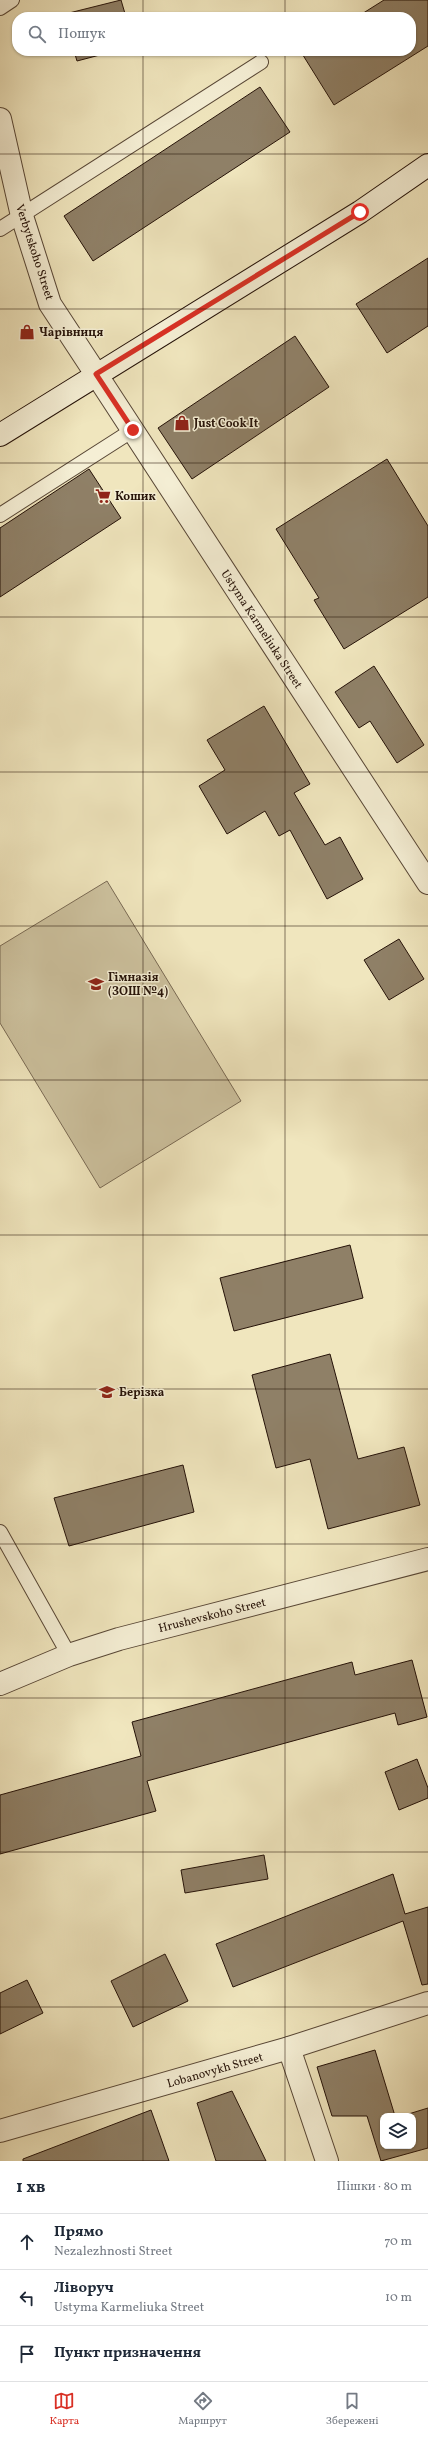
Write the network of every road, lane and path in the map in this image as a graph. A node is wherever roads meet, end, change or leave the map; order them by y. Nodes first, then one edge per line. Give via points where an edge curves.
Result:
1 (12, 0) edge
2 (0, 8) edge
3 (261, 62) dead end
4 (0, 119) edge
5 (428, 165) edge
6 (22, 216) junction
7 (0, 229) edge
8 (96, 374) junction
9 (133, 430) junction
10 (0, 435) edge
11 (0, 515) edge
12 (428, 883) edge
13 (0, 1532) edge
14 (428, 1559) edge
15 (69, 1655) junction
16 (0, 1684) edge
17 (428, 2003) edge
18 (289, 2048) junction
19 (0, 2131) edge
20 (327, 2161) edge

1 - 2 lane
3 - 6 lane
4 - 6 street, Verbytskoho Street
5 - 8 street via 360,212
6 - 7 lane
6 - 8 street, Verbytskoho Street via 50,304
8 - 9 street, Ustyma Karmeliuka Street
8 - 10 street
9 - 11 lane
9 - 12 street, Ustyma Karmeliuka Street
13 - 15 lane
14 - 15 street, Hrushevskoho Street via 119,1639
15 - 16 street, Hrushevskoho Street
17 - 18 street, Lobanovykh Street
18 - 19 street, Lobanovykh Street
18 - 20 street

